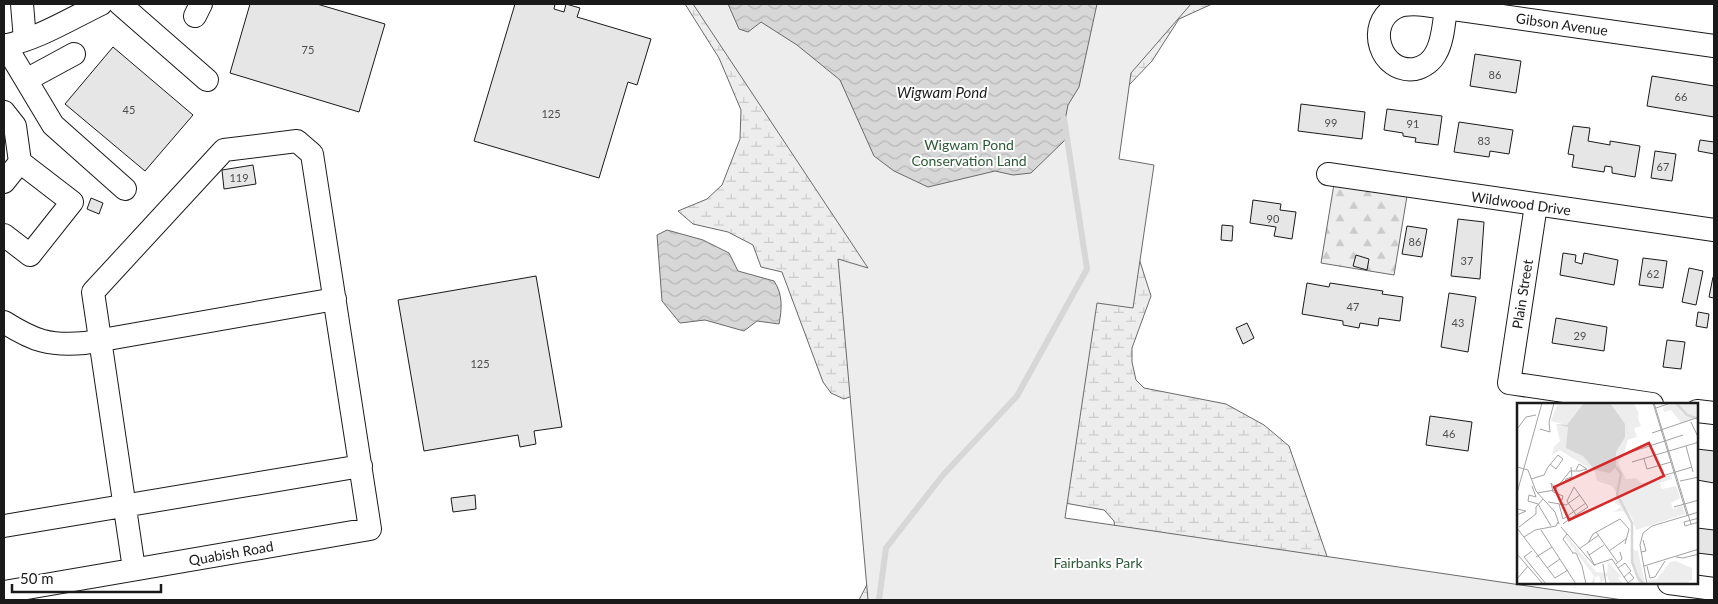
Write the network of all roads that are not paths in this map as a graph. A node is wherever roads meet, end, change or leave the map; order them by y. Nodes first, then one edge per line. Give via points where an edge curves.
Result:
1 (22, 4) edge
2 (100, 4) edge
3 (120, 4) edge
4 (1446, 8) junction
5 (11, 44) edge
6 (1714, 46) edge
7 (74, 54) dead end
8 (26, 80) junction
9 (207, 80) dead end
10 (4, 112) edge
11 (20, 162) junction
12 (1328, 174) dead end
13 (4, 182) edge
14 (125, 189) dead end
15 (1536, 205) junction
16 (1714, 230) edge
17 (4, 235) edge
18 (335, 299) junction
19 (4, 322) edge
20 (101, 340) junction
21 (1645, 403) edge
22 (1698, 411) edge
23 (1714, 413) edge
24 (361, 466) junction
25 (125, 505) junction
26 (4, 526) edge
27 (134, 569) junction
28 (1676, 584) edge
29 (1714, 589) edge
30 (4, 592) edge

1 - 5 street
2 - 5 street via 68,23
3 - 9 street
4 - 4 street, Gibson Avenue via 1406,4 1393,9 1385,18 1379,40 1384,56 1399,67 1415,69 1429,62 1436,54
4 - 6 street, Gibson Avenue
5 - 8 street
7 - 8 street
8 - 14 street via 53,125
10 - 11 street via 15,126
11 - 13 street
11 - 17 street via 72,202 30,255
12 - 15 street, Wildwood Drive
15 - 16 street, Wildwood Drive
15 - 21 street, Plain Street via 1509,383
18 - 20 street
18 - 20 street via 312,154 297,142 224,150 93,292
18 - 24 street
19 - 20 street via 56,345
20 - 25 street
22 - 23 street
24 - 25 street
24 - 27 street, Quabish Road via 370,529
25 - 26 street
25 - 27 street
27 - 30 street, Quabish Road
28 - 29 street

